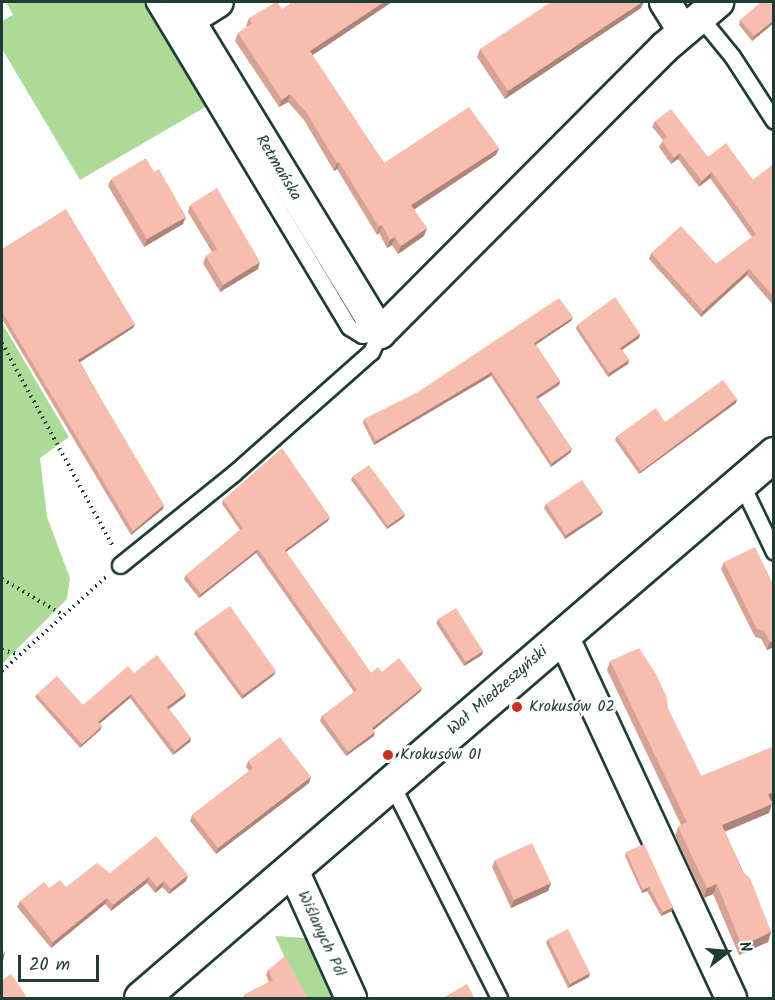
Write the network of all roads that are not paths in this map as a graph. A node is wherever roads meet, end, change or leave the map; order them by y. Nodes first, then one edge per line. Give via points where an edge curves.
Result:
1 (154, 2) edge
2 (218, 2) edge
3 (665, 2) edge
4 (183, 11) edge
5 (700, 17) edge
6 (774, 121) edge
7 (380, 333) junction
8 (774, 454) edge
9 (741, 483) junction
10 (774, 552) edge
11 (125, 561) road end
12 (563, 636) junction
13 (391, 783) junction
14 (292, 868) junction
15 (141, 999) edge
16 (351, 999) edge
17 (499, 999) edge
18 (732, 999) edge

1 - 7 lane via 349,327 362,335
2 - 4 street
3 - 5 street
4 - 7 street, Retmańska
5 - 6 lane
5 - 7 street
7 - 11 lane via 371,352
8 - 9 main road, Wał Miedzeszyński
9 - 10 lane
9 - 12 main road, Wał Miedzeszyński
12 - 13 main road, Wał Miedzeszyński
12 - 18 street
13 - 14 main road, Wał Miedzeszyński
13 - 17 lane
14 - 15 main road, Wał Miedzeszyński
14 - 16 street, Wiślanych Pól

